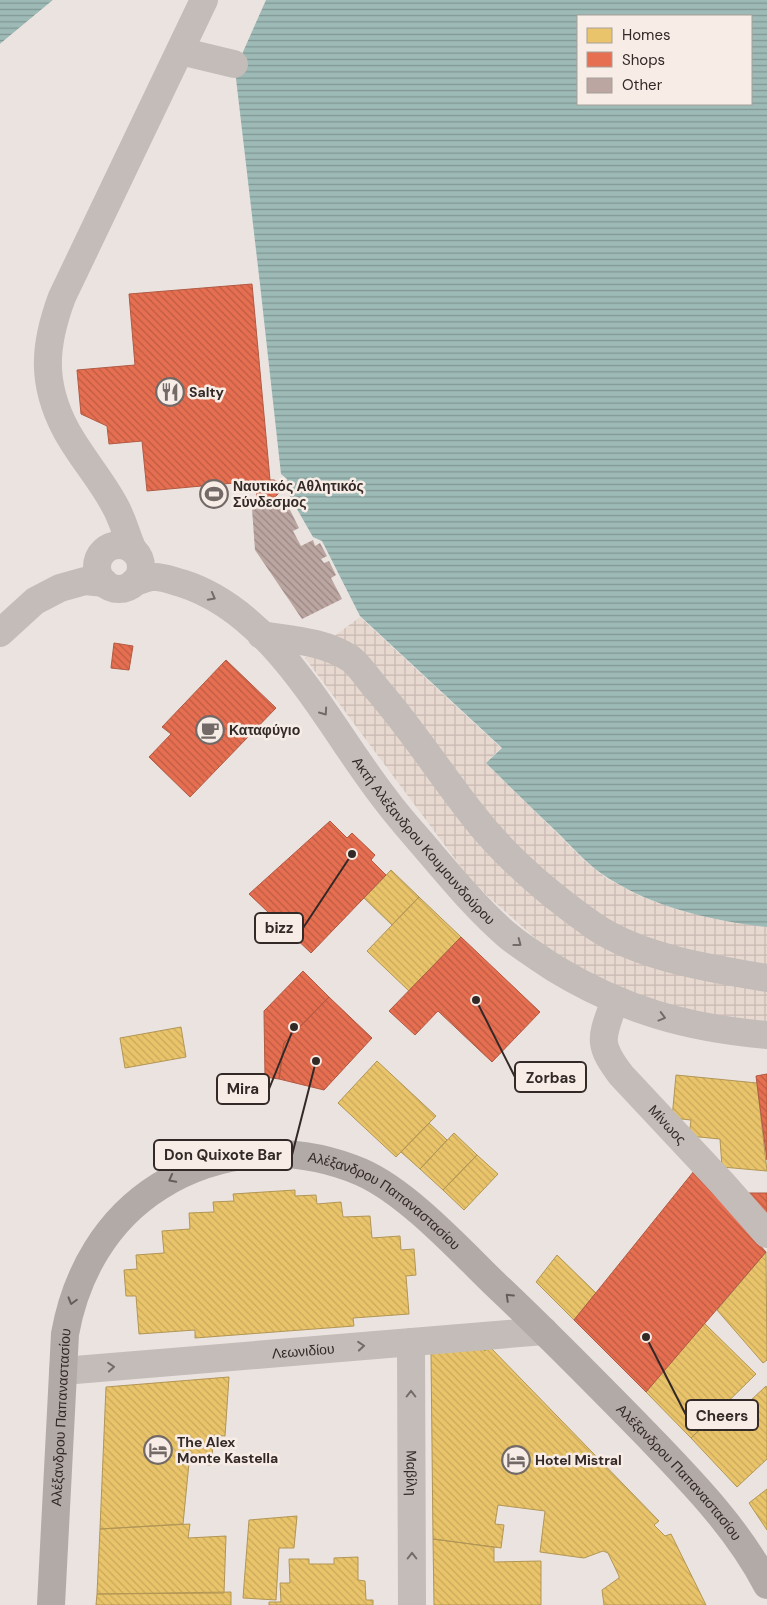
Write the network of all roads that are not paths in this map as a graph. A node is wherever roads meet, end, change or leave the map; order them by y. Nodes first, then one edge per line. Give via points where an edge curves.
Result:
1 (204, 0) edge
2 (180, 51) junction
3 (234, 64) dead end
4 (125, 539) junction
5 (101, 572) junction
6 (133, 583) junction
7 (0, 633) edge
8 (261, 635) junction
9 (767, 978) edge
10 (615, 1000) junction
11 (767, 1035) edge
12 (767, 1234) edge
13 (544, 1331) junction
14 (411, 1342) junction
15 (63, 1371) junction
16 (767, 1585) edge
17 (51, 1605) edge
18 (412, 1605) edge

1 - 2 street
2 - 3 street
2 - 4 street via 62,298 52,323 48,350 48,378 55,405 66,430 115,504
4 - 5 street via 100,555
4 - 6 street via 138,555 140,563 141,570
5 - 6 street via 115,588 122,589
5 - 7 street via 94,568 76,583 35,601
6 -> 8 street, Ακτή Αλέξανδρου Κουμουνδούρου via 154,576 193,587 221,602
8 - 9 street via 322,645 352,660 401,717 473,816 510,856 596,927 632,945 663,955 710,968
8 -> 10 street, Ακτή Αλέξανδρου Κουμουνδούρου via 307,688 385,800 463,892 506,935 532,954 573,980
10 -> 11 street, Ακτή Αλέξανδρου Κουμουνδούρου via 690,1024
10 - 12 street, Μίνωος via 603,1044 608,1058
13 - 14 street, Λεωνιδίου
13 -> 15 main road, Αλέξανδρου Παπαναστασίου via 419,1212 376,1180 322,1159 292,1154 249,1154 206,1163 167,1182 131,1208 111,1229 94,1252 75,1291 65,1334
13 - 16 main road, Αλέξανδρου Παπαναστασίου via 671,1460 731,1527
15 -> 14 street, Λεωνιδίου
18 -> 14 street, Μαβίλη
15 - 17 main road, Αλέξανδρου Παπαναστασίου

